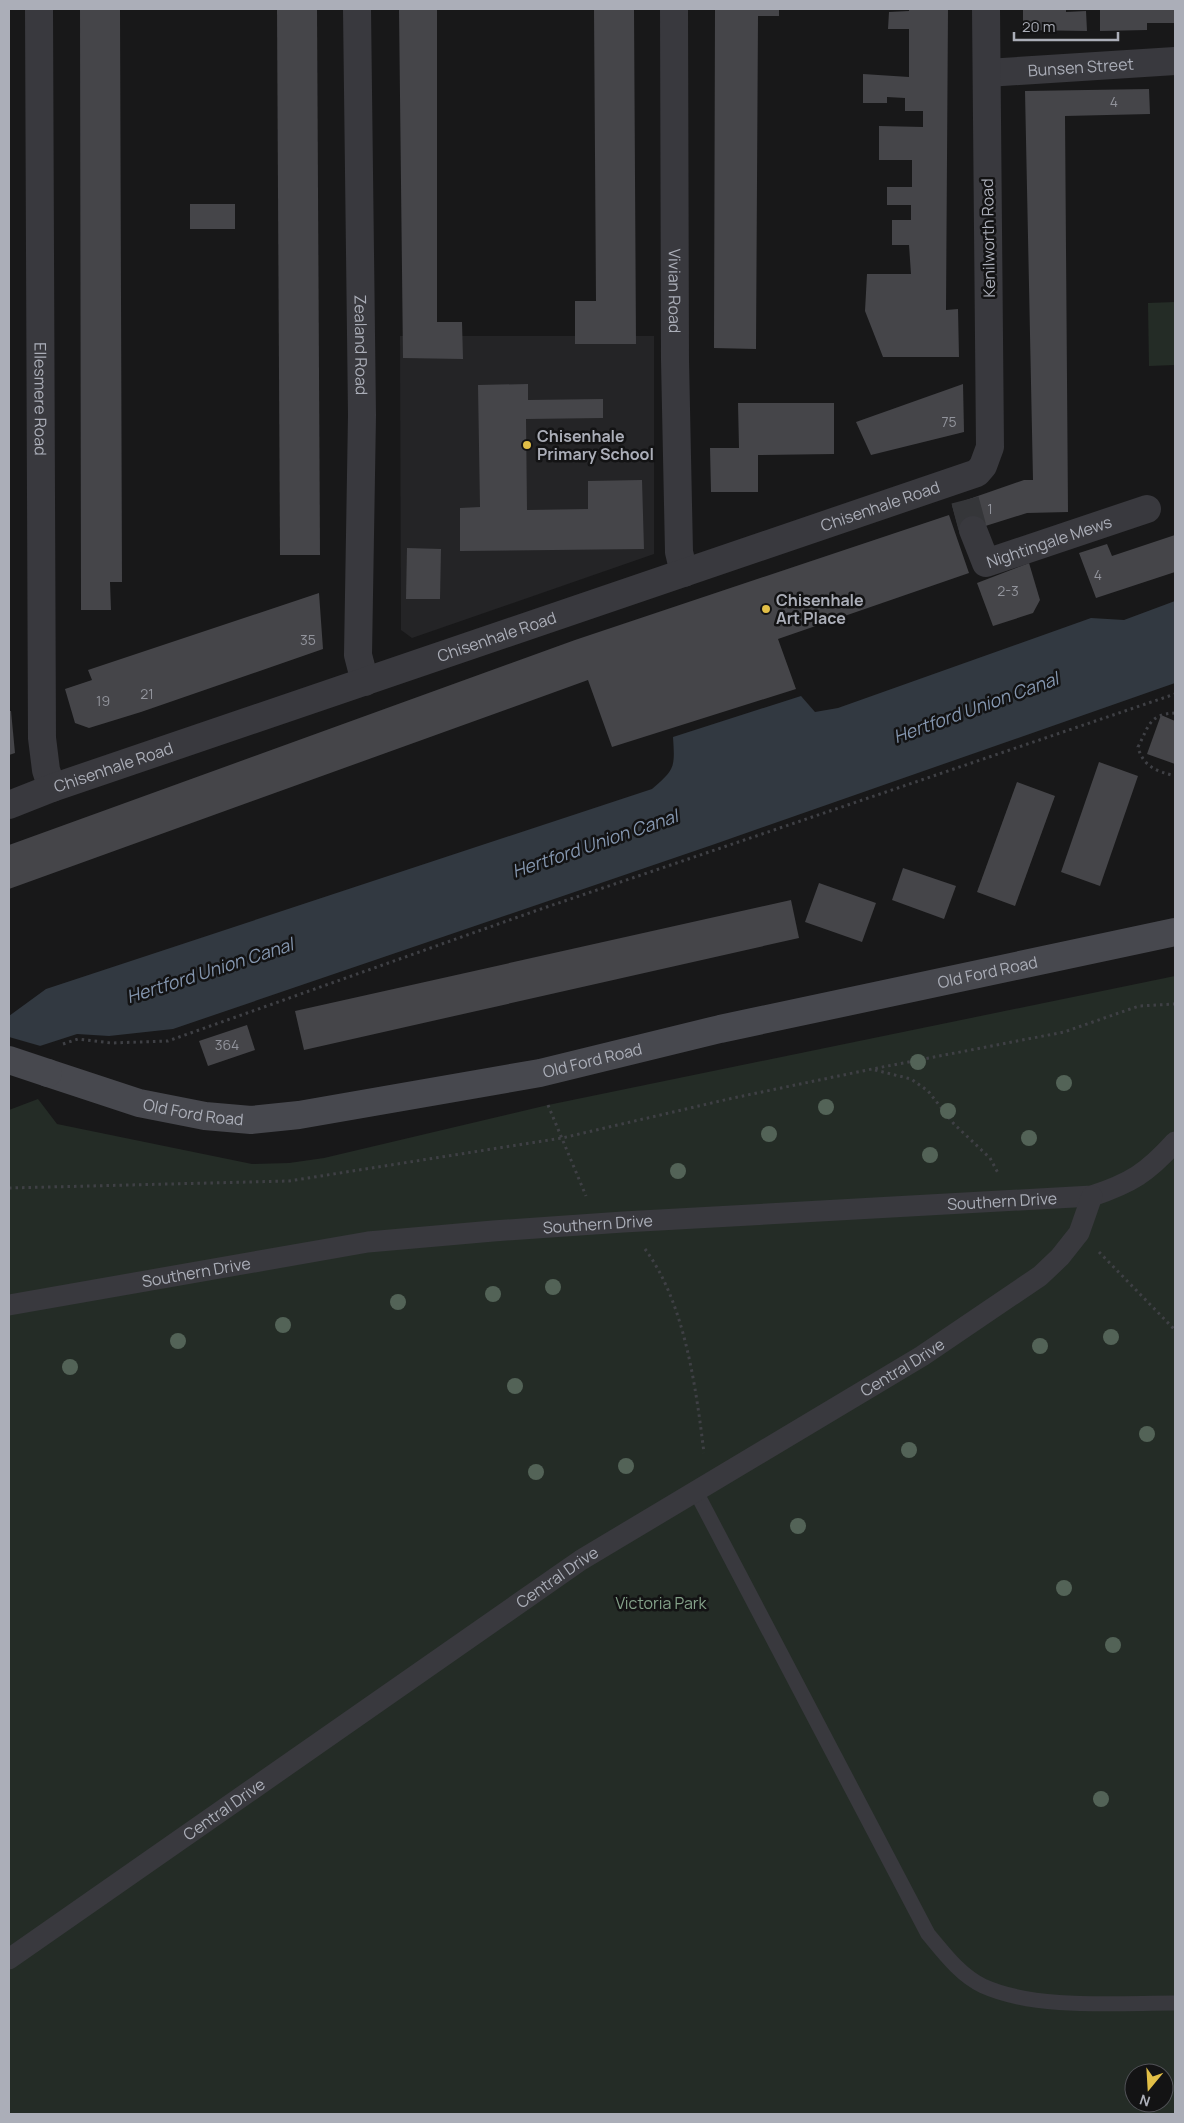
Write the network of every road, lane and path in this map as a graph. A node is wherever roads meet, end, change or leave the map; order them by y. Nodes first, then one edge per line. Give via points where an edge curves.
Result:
1 (39, 9) edge
2 (357, 9) edge
3 (674, 9) edge
4 (986, 9) edge
5 (1175, 61) edge
6 (987, 73) junction
7 (983, 466) joint
8 (1147, 509) dead end
9 (973, 530) tunnel mouth
10 (684, 573) junction
11 (365, 682) junction
12 (1175, 694) edge
13 (1175, 713) edge
14 (1175, 776) edge
15 (52, 788) junction
16 (17, 802) edge
17 (1175, 932) edge
18 (1175, 1004) edge
19 (60, 1044) dead end
20 (9, 1060) edge
21 (872, 1069) junction
22 (548, 1105) dead end
23 (562, 1138) junction
24 (1175, 1142) edge
25 (9, 1188) edge
26 (1092, 1196) junction
27 (1005, 1202) junction
28 (623, 1222) junction
29 (597, 1224) junction
30 (1080, 1232) junction
31 (9, 1305) edge
32 (1175, 1330) edge
33 (702, 1487) junction
34 (9, 1959) edge
35 (1175, 2003) edge

1 - 15 street, Ellesmere Road via 42,738
2 - 11 street, Zealand Road via 362,415 358,655
3 - 10 street, Vivian Road via 675,360 679,552
4 - 6 street, Kenilworth Road
5 - 6 street, Bunsen Street
6 - 7 street, Kenilworth Road via 990,447
7 - 10 street, Chisenhale Road via 960,491
8 - 9 street, Nightingale Mews via 986,563
10 - 11 street, Chisenhale Road
11 - 15 street, Chisenhale Road
12 - 19 path via 554,905 168,1041 111,1043 78,1039
13 - 14 path via 1161,714 1152,720 1138,747 1140,758 1156,770
15 - 16 street, Chisenhale Road
17 - 20 main road, Old Ford Road, bridge via 720,1028 540,1072 299,1115 251,1120 205,1116 139,1103
18 - 21 path via 1139,1006 1064,1032
21 - 23 path
21 - 27 path via 911,1079 928,1090 954,1124 990,1158 1001,1179
22 - 23 path
23 - 25 path via 288,1181
23 - 29 path
24 - 26 street, Southern Drive via 1154,1165 1134,1180
26 - 27 street, Southern Drive
26 - 30 street, Central Drive
27 - 28 street, Southern Drive
28 - 29 street, Southern Drive
28 - 33 path via 648,1253 683,1332 698,1401
29 - 31 street, Southern Drive via 368,1242
30 - 32 path
30 - 33 street, Central Drive via 1040,1276 922,1356
33 - 34 street, Central Drive via 581,1560
33 - 35 lane via 928,1934 954,1965 982,1985 1013,1997 1051,2002

